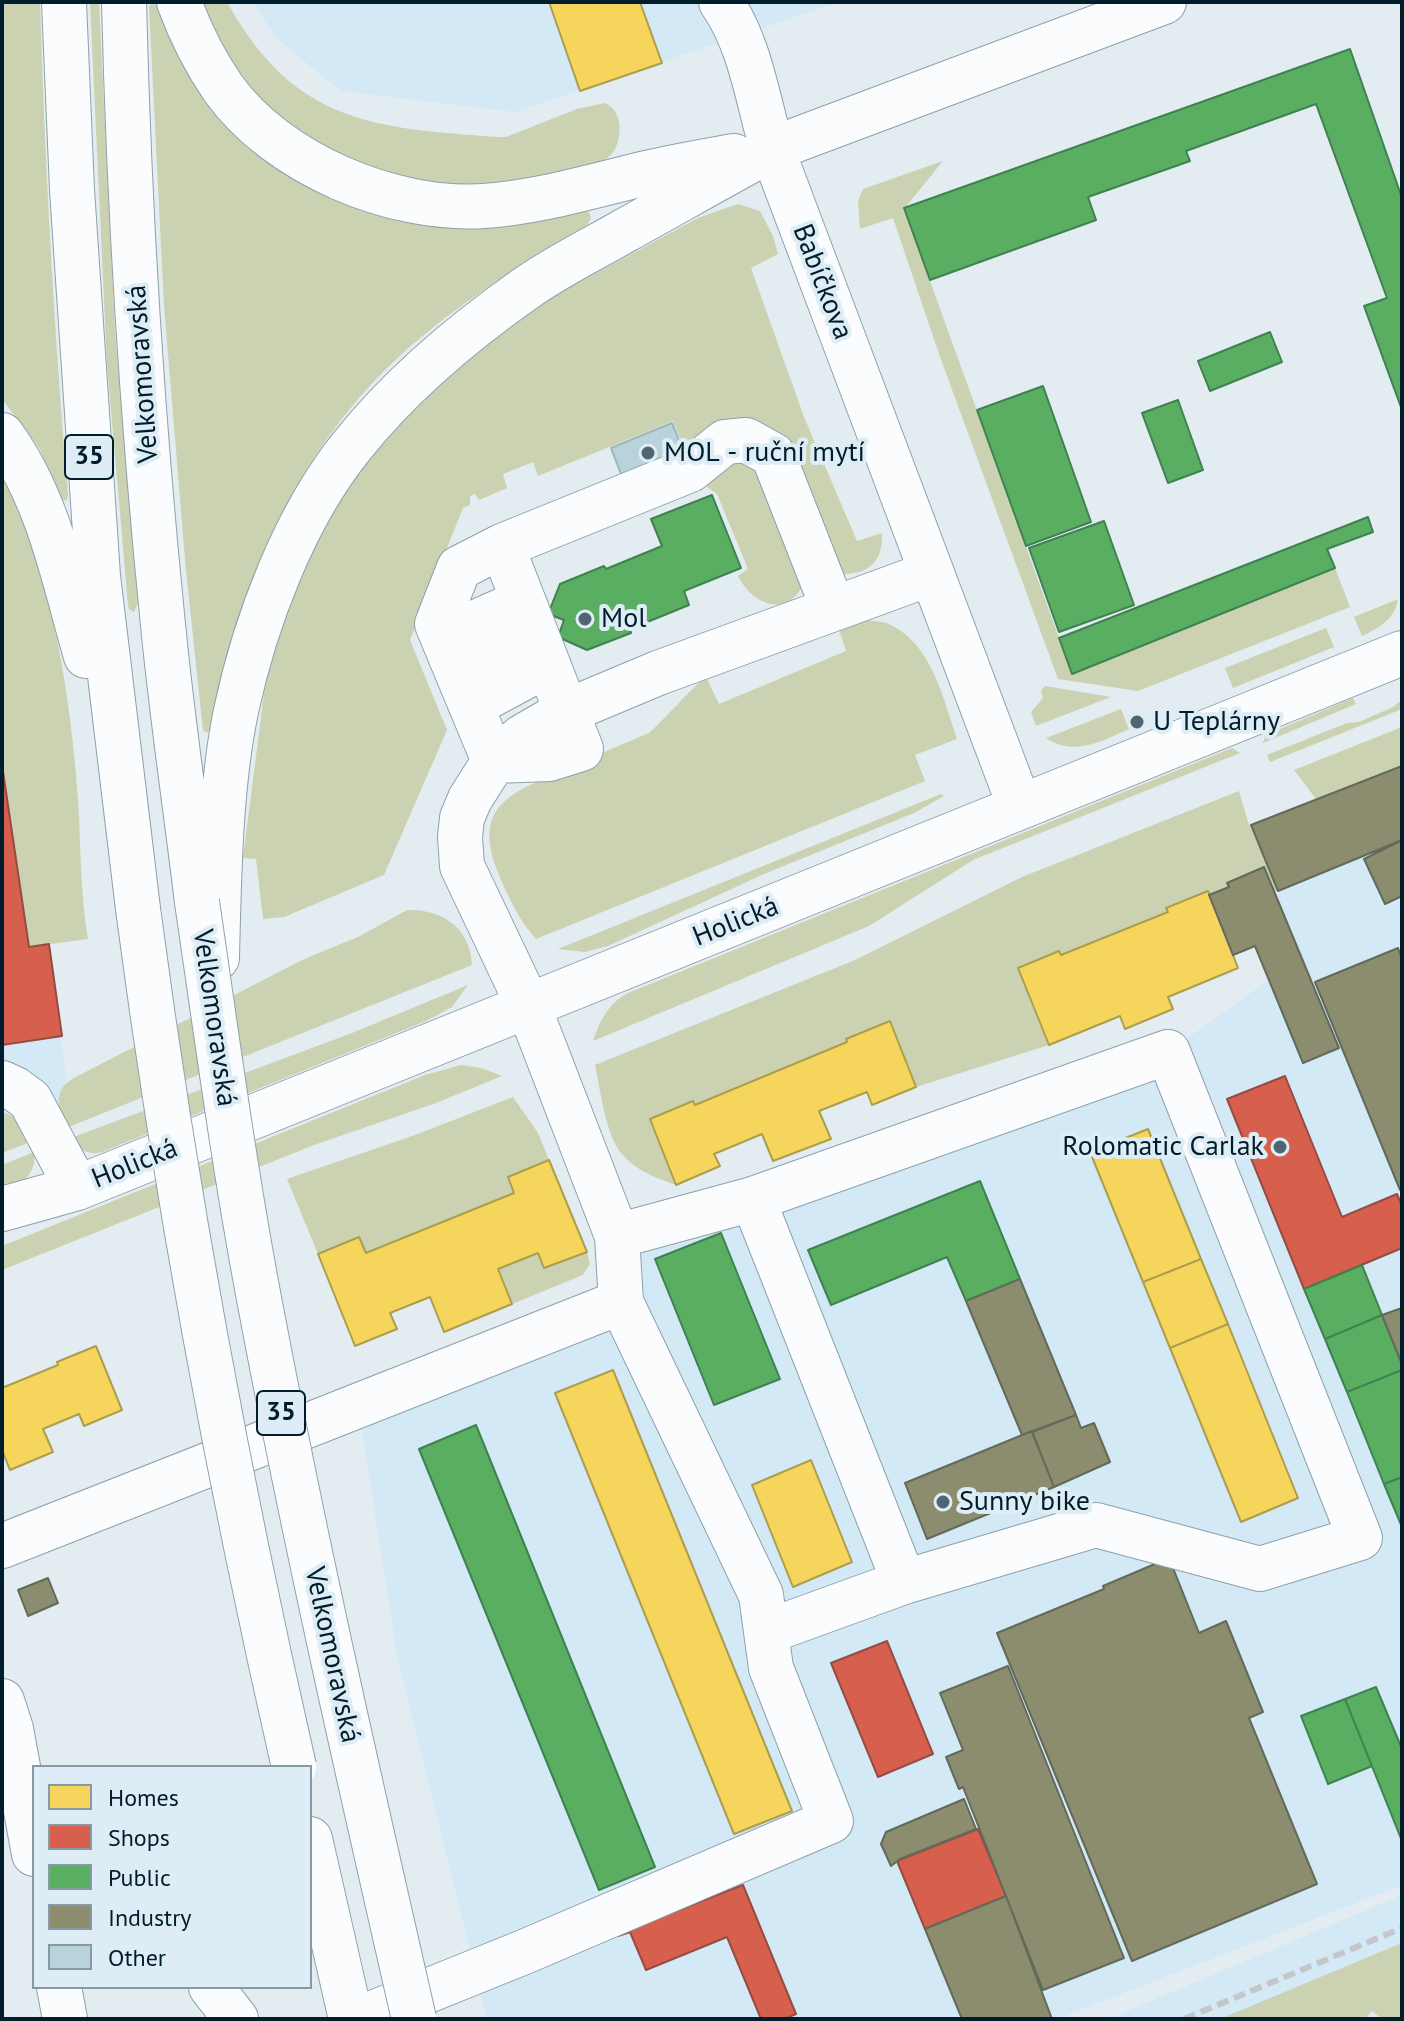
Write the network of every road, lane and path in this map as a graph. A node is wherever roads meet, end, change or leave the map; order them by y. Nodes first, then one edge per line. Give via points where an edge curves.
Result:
1 (64, 2) edge
2 (124, 2) edge
3 (179, 2) edge
4 (721, 2) edge
5 (1164, 2) edge
6 (772, 149) junction
7 (2, 435) edge
8 (502, 546) junction
9 (932, 573) junction
10 (833, 608) junction
11 (535, 633) junction
12 (1402, 653) edge
13 (457, 671) junction
14 (565, 712) junction
15 (494, 761) junction
16 (120, 773) junction
17 (1020, 807) junction
18 (208, 901) junction
19 (528, 1005) junction
20 (2, 1083) edge
21 (73, 1189) junction
22 (753, 1199) junction
23 (2, 1209) edge
24 (2, 1231) edge
25 (617, 1236) junction
26 (621, 1302) junction
27 (2, 1546) edge
28 (904, 1582) junction
29 (766, 1632) junction
30 (6, 1715) edge
31 (39, 1765) edge
32 (294, 1765) edge
33 (32, 1844) edge
34 (312, 1848) edge
35 (59, 1989) edge
36 (213, 1989) edge
37 (65, 2019) edge
38 (236, 2019) edge
39 (351, 2019) edge
40 (358, 2019) edge
41 (414, 2019) edge

1 - 16 main road, 35 via 86,418
2 - 18 main road, Velkomoravská / 35 via 144,396 163,626
3 - 6 main road via 202,54 244,112 317,167 389,196 481,206 535,200
4 - 6 main road, Babíčkova via 742,44
5 - 6 main road
6 - 9 main road, Babíčkova
6 - 18 main road via 528,287 433,360 350,448 318,494 266,608 236,710
7 - 16 main road via 18,457 51,533
8 - 10 main road via 690,470 725,442 746,440 773,455
8 - 11 main road
8 - 13 main road via 459,568 437,624
9 - 10 main road
9 - 17 main road, Babíčkova
10 - 14 main road
11 - 13 main road
11 - 13 main road
11 - 14 main road
12 - 17 main road, Holická
13 - 15 main road
14 - 15 main road
15 - 19 main road via 462,818 460,853 477,903
16 - 32 main road, 35, bridge via 157,1053 216,1400
17 - 19 main road, Holická
18 - 41 main road, Velkomoravská / 35, bridge via 216,1029 258,1290 299,1501
19 - 21 main road, Holická
19 - 25 main road
20 - 21 main road via 30,1100
21 - 23 main road, Holická
21 - 24 main road, Holická
22 - 25 main road
22 - 28 main road
22 - 28 main road via 1168,1052 1360,1538 1260,1569 1096,1525
25 - 26 main road
26 - 27 main road
26 - 29 main road via 761,1595
28 - 29 main road
29 - 40 main road via 771,1668 831,1821
30 - 31 main road
30 - 33 main road
34 - 39 main road
35 - 37 main road
36 - 38 main road

